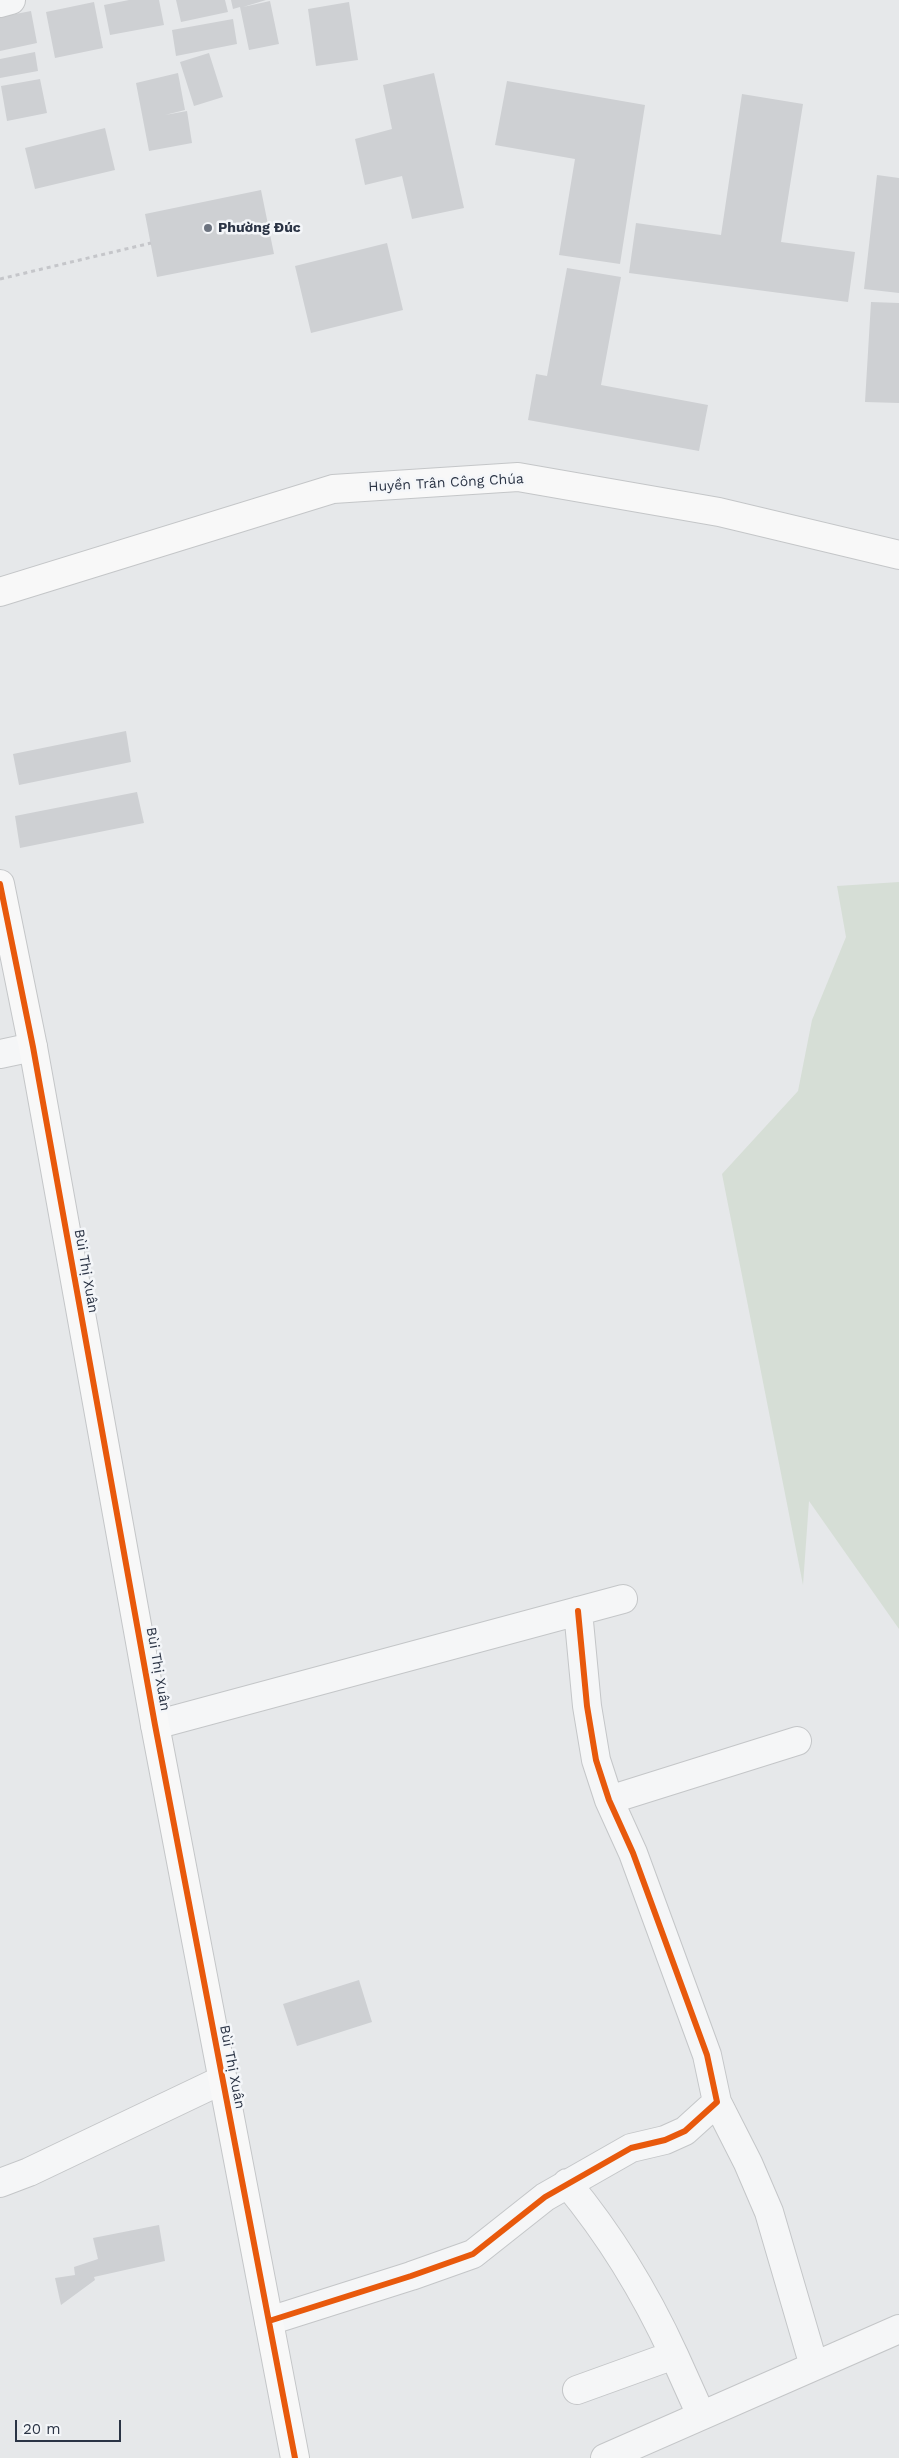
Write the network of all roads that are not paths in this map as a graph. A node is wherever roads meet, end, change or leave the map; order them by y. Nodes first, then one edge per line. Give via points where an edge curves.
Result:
1 (11, 0) edge
2 (0, 3) edge
3 (899, 555) edge
4 (0, 592) edge
5 (0, 884) edge
6 (33, 1047) junction
7 (0, 1054) edge
8 (623, 1599) dead end
9 (578, 1611) junction
10 (155, 1724) junction
11 (797, 1741) dead end
12 (609, 1800) junction
13 (222, 2080) junction
14 (717, 2102) junction
15 (0, 2183) edge
16 (567, 2183) junction
17 (269, 2321) junction
18 (899, 2329) edge
19 (674, 2355) junction
20 (814, 2366) junction
21 (577, 2390) dead end
22 (702, 2415) junction
23 (295, 2458) edge
24 (605, 2458) edge

1 - 2 street
3 - 4 street, Huyền Trân Công Chúa via 719,512 518,477 333,489
5 - 6 street, Bùi Thị Xuân
6 - 7 street
6 - 10 street, Bùi Thị Xuân
8 - 9 street
9 - 10 street
9 - 12 street via 596,1760
10 - 13 street, Bùi Thị Xuân
11 - 12 street
12 - 14 street via 633,1853 701,2038
13 - 15 street
13 - 17 street, Bùi Thị Xuân
14 - 16 street via 684,2131 665,2140 631,2148
14 - 20 street via 769,2212
16 - 17 street via 473,2254
16 - 19 street via 633,2274
17 - 23 street, Bùi Thị Xuân
18 - 20 street
19 - 21 street
19 - 22 street
20 - 22 street
22 - 24 street

